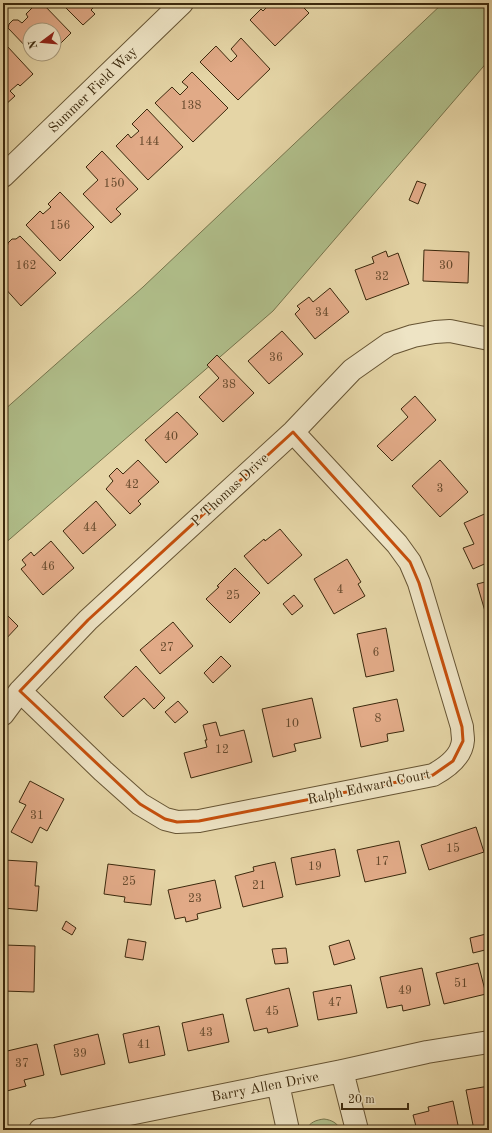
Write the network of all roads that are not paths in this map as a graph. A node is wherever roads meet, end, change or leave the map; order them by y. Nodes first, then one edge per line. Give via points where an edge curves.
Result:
1 (182, 3) edge
2 (3, 176) edge
3 (489, 339) edge
4 (293, 432) junction
5 (20, 691) junction
6 (3, 714) edge
7 (489, 1042) edge
8 (342, 1071) junction
9 (278, 1084) junction
10 (40, 1130) edge
11 (288, 1130) edge
12 (357, 1130) edge

1 - 2 street, Summer Field Way
3 - 4 street, P Thomas Drive via 450,331 413,336 389,344 352,370
4 - 5 street, P Thomas Drive via 88,620
4 - 5 street, Ralph Edward Court via 397,544 410,562 419,583 462,727 463,741 452,761 433,775 207,819 177,822 165,819 140,804
5 - 6 street, P Thomas Drive
7 - 8 street, Barry Allen Drive via 427,1052
8 - 9 street, Barry Allen Drive
8 - 12 street
9 - 10 street, Barry Allen Drive via 56,1129
9 - 11 street

